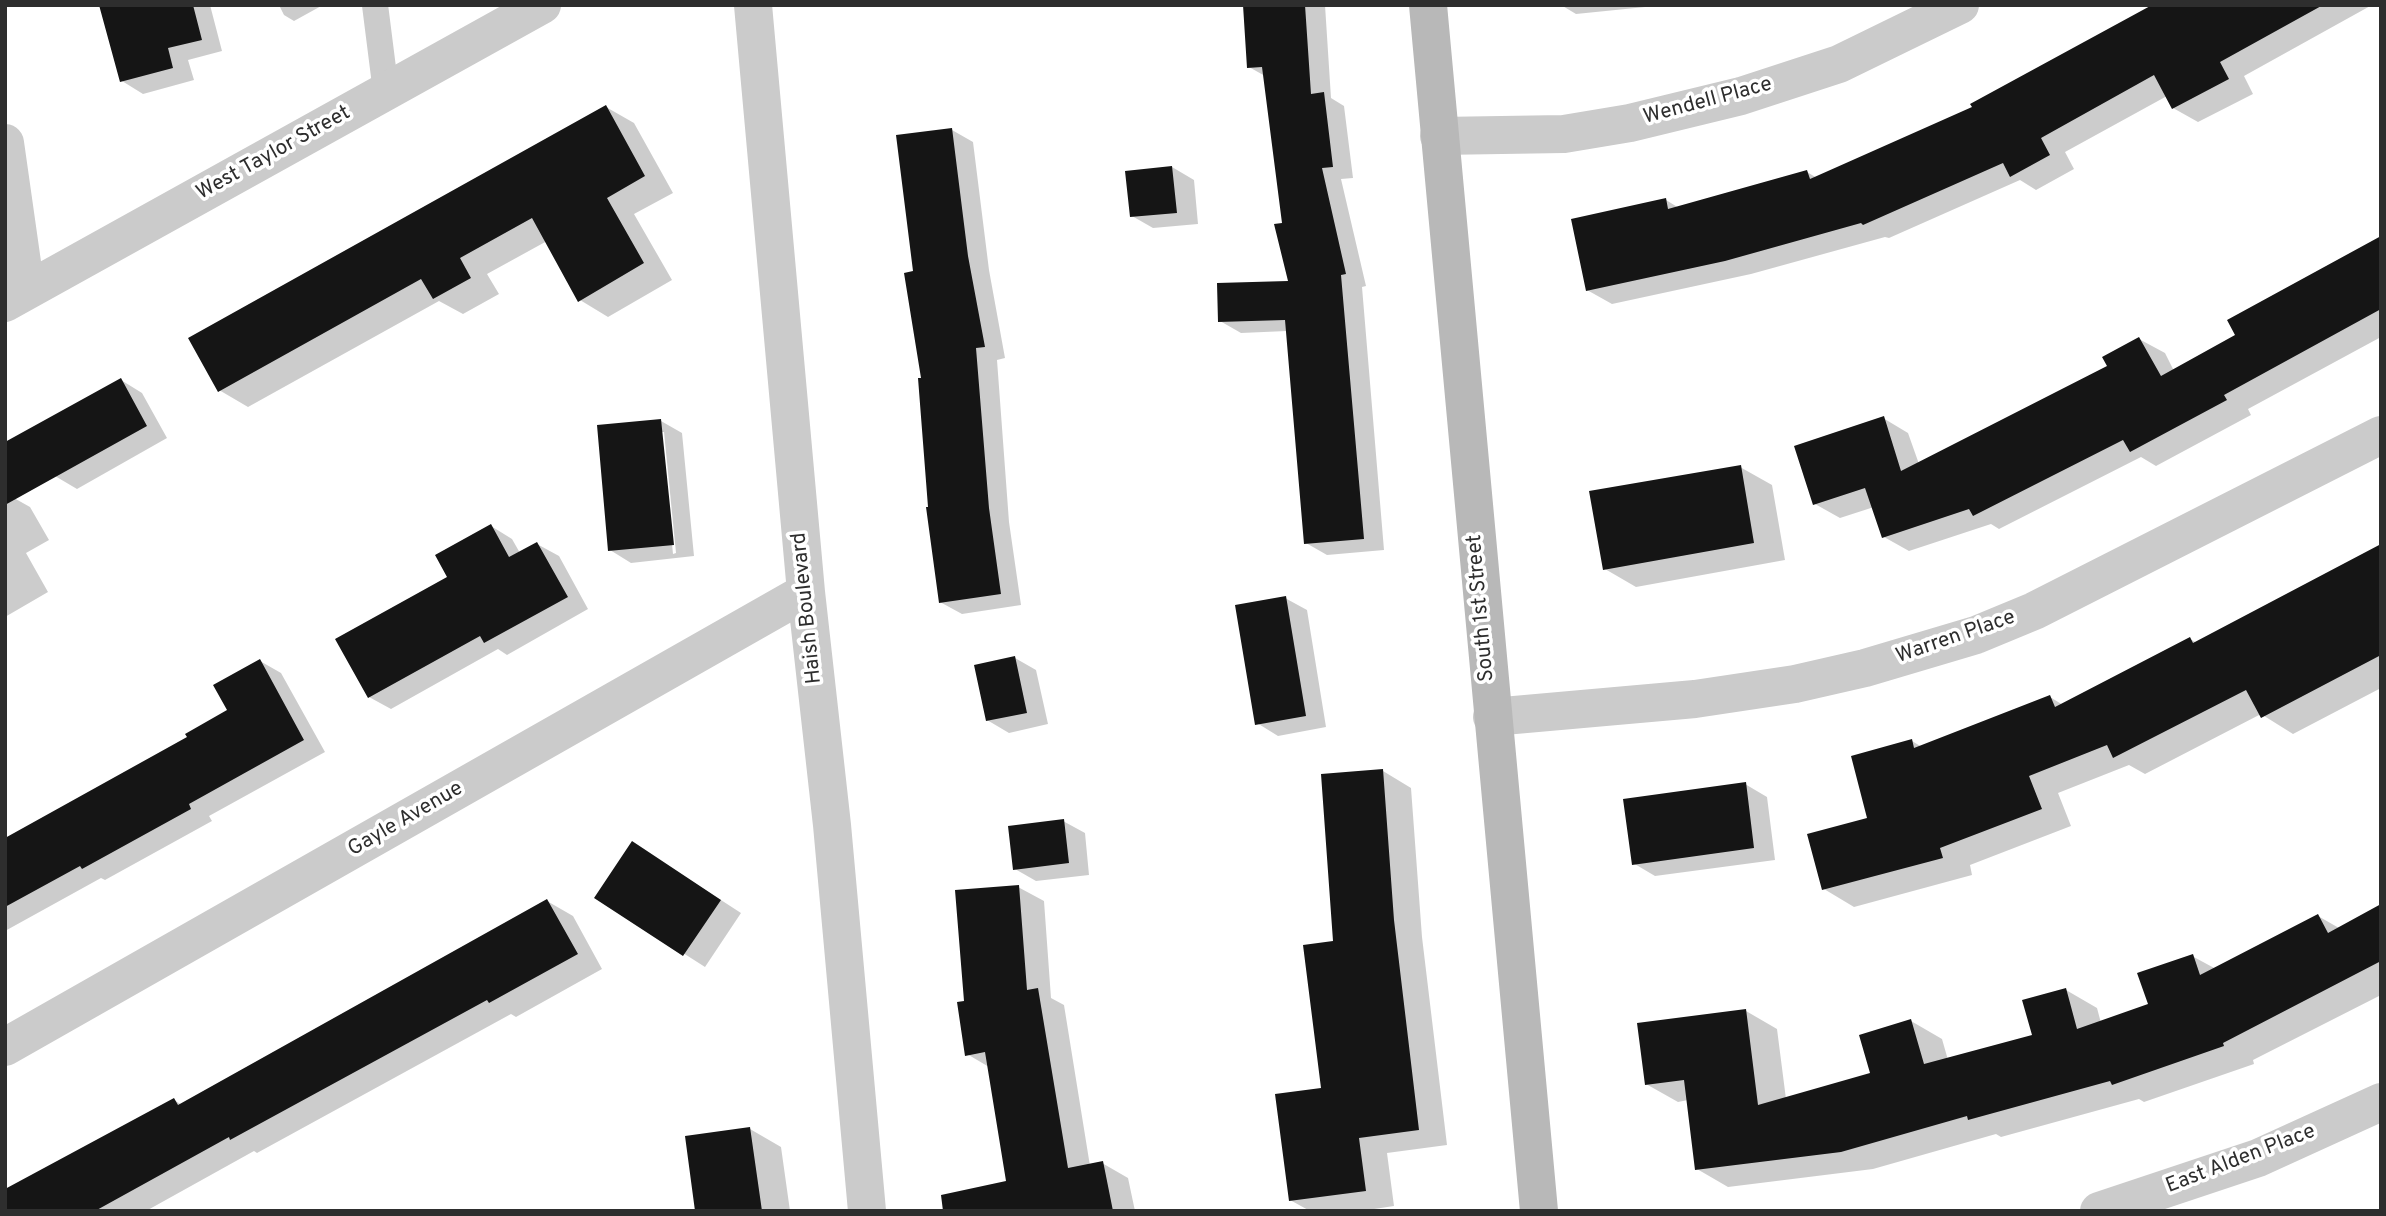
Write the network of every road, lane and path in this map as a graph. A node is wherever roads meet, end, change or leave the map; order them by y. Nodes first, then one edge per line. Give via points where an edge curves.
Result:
1 (375, 5) edge
2 (542, 5) edge
3 (753, 5) edge
4 (1428, 5) edge
5 (1960, 5) edge
6 (386, 92) junction
7 (1439, 136) junction
8 (5, 143) edge
9 (5, 255) edge
10 (16, 297) edge
11 (2381, 435) edge
12 (806, 592) junction
13 (1492, 717) junction
14 (5, 1047) edge
15 (2381, 1102) edge
16 (867, 1211) edge
17 (1539, 1211) edge
18 (2099, 1211) edge

1 - 6 lane
2 - 6 street, West Taylor Street
3 - 12 street, Haish Boulevard
4 - 7 street, South 1st Street
5 - 7 street, Wendell Place via 1839,64 1741,96 1564,134
6 - 10 street, West Taylor Street
7 - 13 street, South 1st Street
8 - 10 street
9 - 10 street
11 - 13 street, Warren Place via 2035,611 1976,635 1795,684 1695,699
12 - 14 street, Gayle Avenue
12 - 16 street, Haish Boulevard
13 - 17 street, South 1st Street
15 - 18 street, East Alden Place via 2258,1158

